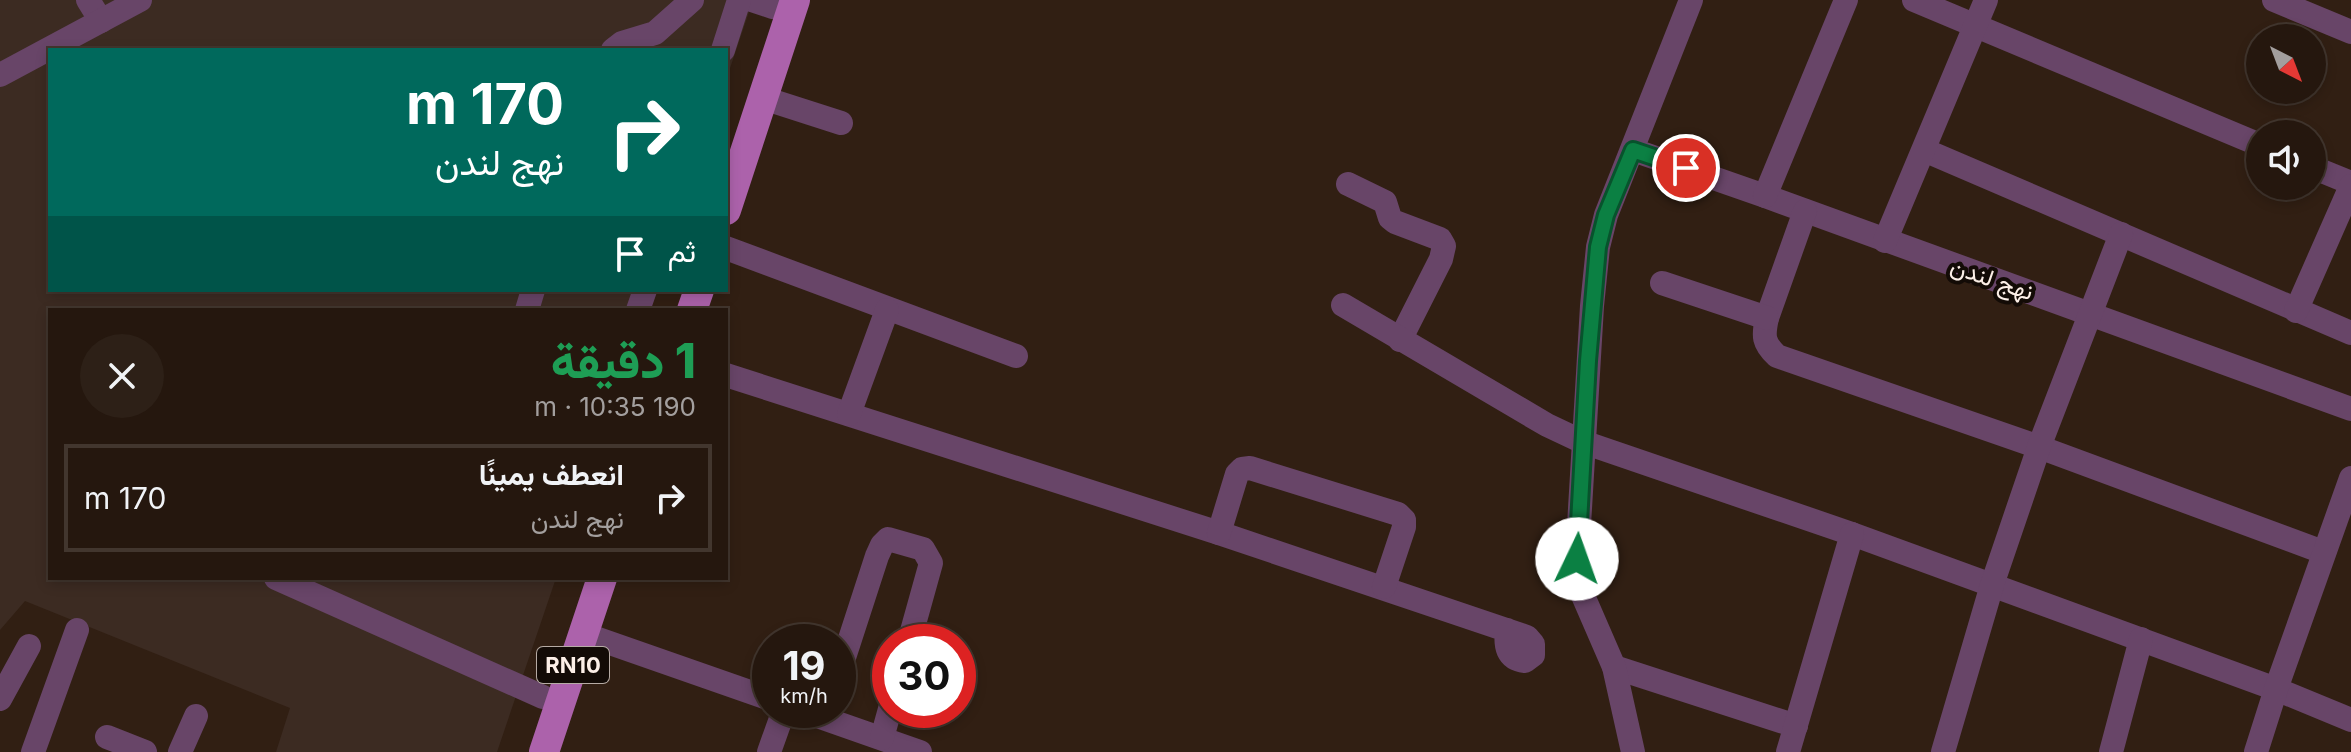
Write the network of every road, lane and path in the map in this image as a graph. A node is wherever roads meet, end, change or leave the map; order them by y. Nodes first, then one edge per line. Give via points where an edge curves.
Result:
1 (140, 0) edge
2 (692, 0) edge
3 (739, 0) edge
4 (1691, 0) edge
5 (1846, 0) edge
6 (1914, 0) edge
7 (1986, 0) edge
8 (2274, 0) edge
9 (774, 2) edge
10 (94, 10) edge
11 (1975, 26) junction
12 (2351, 32) edge
13 (616, 48) edge
14 (724, 48) edge
15 (0, 75) edge
16 (763, 98) junction
17 (841, 123) dead end
18 (2246, 139) edge
19 (728, 142) edge
20 (1633, 150) junction
21 (1924, 150) junction
22 (2326, 173) edge
23 (1348, 184) dead end
24 (2351, 185) edge
25 (1765, 196) junction
26 (728, 204) edge
27 (1805, 211) junction
28 (2121, 234) junction
29 (1885, 241) junction
30 (728, 249) edge
31 (1662, 283) dead end
32 (1343, 305) dead end
33 (887, 310) junction
34 (2296, 311) junction
35 (2090, 313) junction
36 (1767, 318) junction
37 (2351, 333) edge
38 (1400, 340) junction
39 (1016, 356) dead end
40 (728, 376) edge
41 (2351, 409) edge
42 (849, 414) junction
43 (1583, 442) junction
44 (2039, 447) junction
45 (2351, 478) edge
46 (1219, 533) junction
47 (1852, 534) junction
48 (2323, 552) junction
49 (281, 580) edge
50 (582, 580) edge
51 (601, 580) edge
52 (1992, 585) junction
53 (1384, 587) junction
54 (855, 624) edge
55 (914, 624) edge
56 (77, 630) dead end
57 (1507, 630) dead end
58 (584, 634) junction
59 (2141, 639) junction
60 (29, 646) dead end
61 (1614, 667) junction
62 (2276, 689) junction
63 (752, 693) edge
64 (0, 699) edge
65 (552, 700) junction
66 (196, 716) dead end
67 (2351, 720) edge
68 (1796, 726) junction
69 (856, 727) edge
70 (778, 728) edge
71 (885, 728) edge
72 (107, 737) dead end
73 (882, 738) junction
74 (33, 752) edge
75 (145, 752) edge
76 (180, 752) edge
77 (525, 752) edge
78 (544, 752) edge
79 (769, 752) edge
80 (920, 752) edge
81 (1633, 752) edge
82 (1788, 752) edge
83 (1943, 752) edge
84 (2111, 752) edge
85 (2256, 752) edge

1 - 10 street
2 - 13 street via 655,33
3 - 14 street
4 - 20 street
5 - 25 street
6 - 11 street
7 - 11 street
8 - 12 street
9 - 16 main road
9 - 19 main road
10 - 15 street
11 - 18 street
11 - 21 street
16 - 17 street
16 - 26 main road
20 - 25 street, نهج لندن
20 - 43 street via 1598,247
21 - 28 street
21 - 29 street
22 - 24 street
23 - 38 street via 1385,202 1395,222 1440,239 1444,246
24 - 34 street
25 - 27 street, نهج لندن
27 - 29 street, نهج لندن
27 - 36 street
28 - 34 street
28 - 35 street
29 - 35 street, نهج لندن
30 - 33 street
31 - 36 street
32 - 38 street
33 - 39 street
33 - 42 street
34 - 37 street
35 - 41 street, نهج لندن
35 - 44 street
36 - 44 street via 1763,336 1777,356
38 - 43 street
40 - 42 street
42 - 46 street
43 - 47 street
43 - 61 street via 1579,578
44 - 48 street
44 - 52 street
45 - 48 street
46 - 53 street
46 - 53 street via 1237,474 1250,468 1398,514 1404,527
47 - 52 street
47 - 68 street
48 - 62 street
49 - 65 street
50 - 65 main road, RN10
51 - 58 main road, RN10
52 - 59 street
52 - 83 street
53 - 57 street
54 - 55 street via 877,556 888,539 923,549 931,563
56 - 74 street
58 - 63 street
58 - 65 main road, RN10
59 - 62 street
59 - 84 street
60 - 64 street
61 - 68 street
61 - 81 street
62 - 67 street
62 - 85 street
65 - 77 main road, RN10
65 - 78 main road, RN10
66 - 76 street
68 - 82 street
69 - 73 street
70 - 79 street
71 - 73 street
72 - 75 street
73 - 80 street

